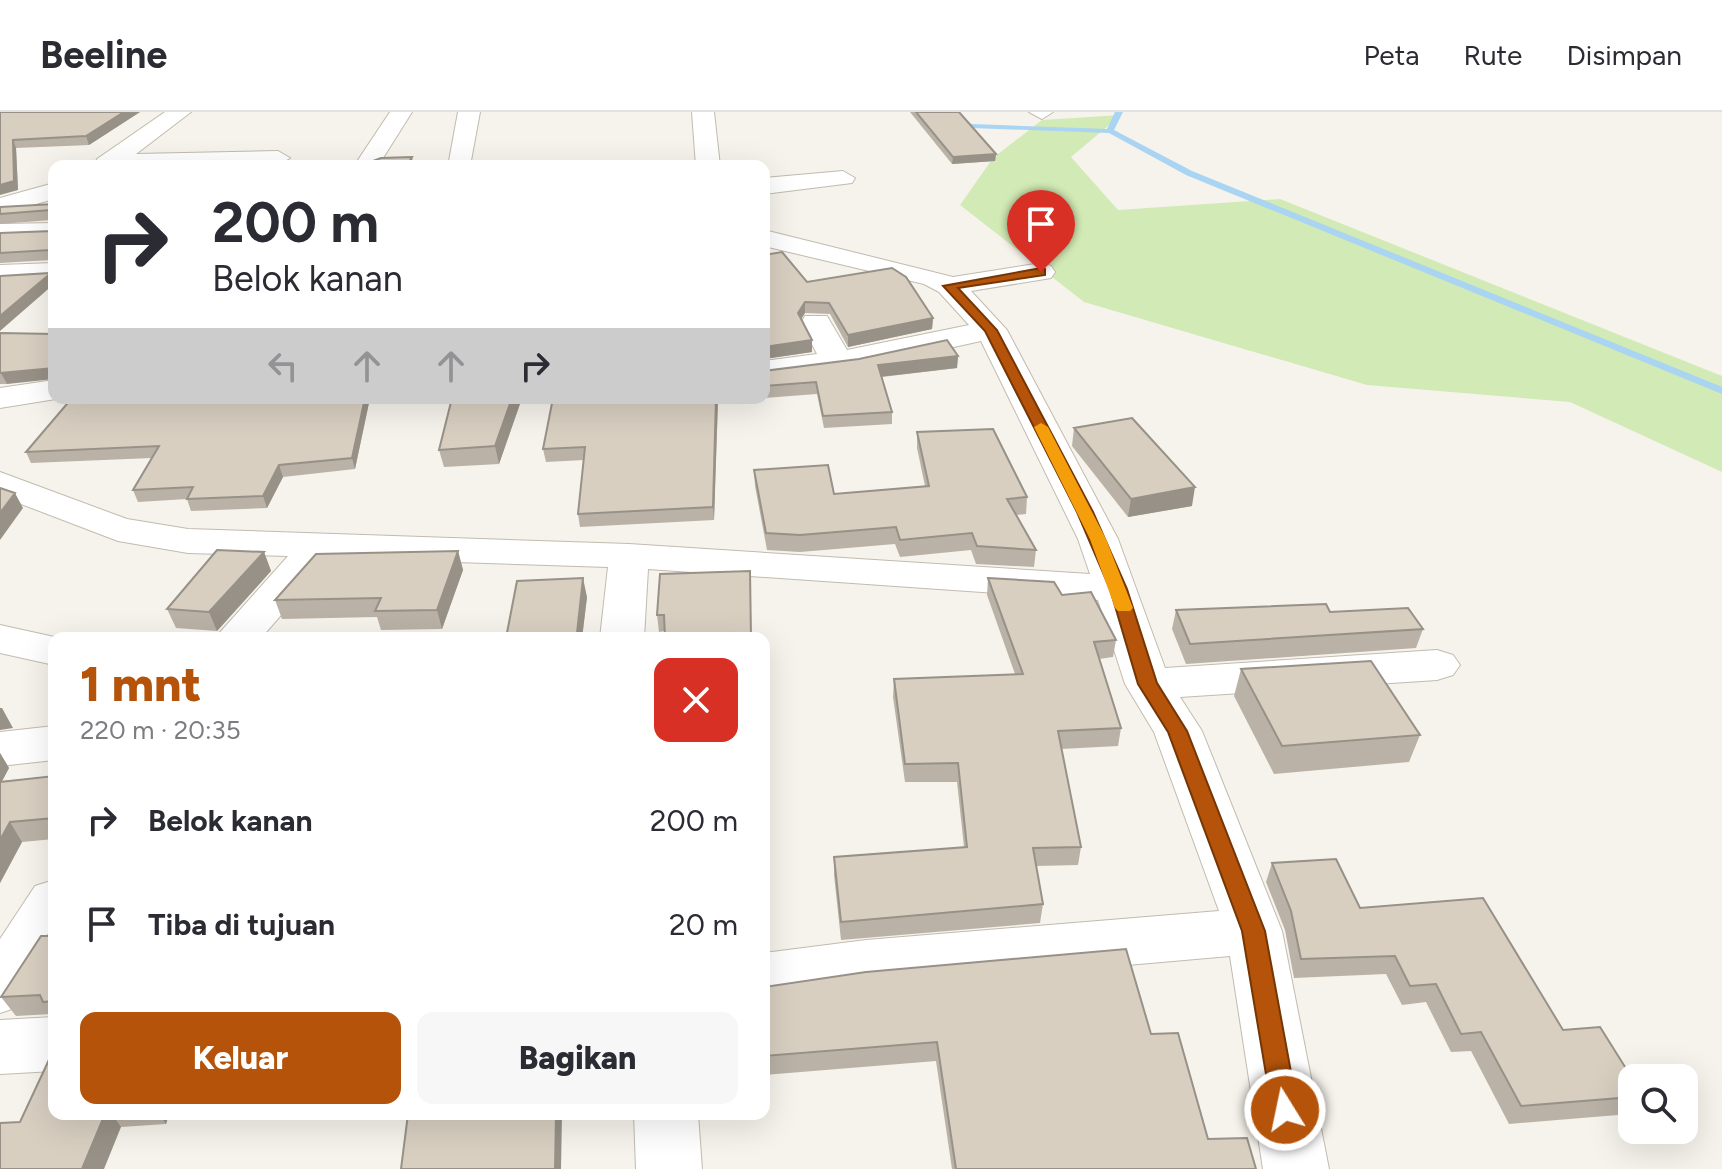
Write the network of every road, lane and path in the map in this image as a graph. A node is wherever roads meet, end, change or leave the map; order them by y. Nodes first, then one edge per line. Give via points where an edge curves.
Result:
1 (180, 112) edge
2 (401, 112) edge
3 (469, 112) edge
4 (703, 112) edge
5 (278, 158) dead end
6 (112, 160) edge
7 (221, 160) edge
8 (370, 160) edge
9 (461, 160) edge
10 (707, 160) edge
11 (843, 178) dead end
12 (770, 185) edge
13 (48, 192) edge
14 (2, 203) edge
15 (48, 231) edge
16 (0, 232) edge
17 (770, 239) edge
18 (48, 272) edge
19 (1041, 272) dead end
20 (0, 274) edge
21 (949, 286) junction
22 (816, 323) dead end
23 (991, 330) junction
24 (837, 361) junction
25 (770, 370) edge
26 (48, 391) edge
27 (0, 398) edge
28 (0, 483) edge
29 (320, 546) junction
30 (629, 556) junction
31 (1118, 589) junction
32 (242, 632) edge
33 (623, 632) edge
34 (0, 639) edge
35 (48, 650) edge
36 (1437, 665) dead end
37 (1148, 684) junction
38 (48, 744) edge
39 (0, 749) edge
40 (48, 912) edge
41 (1254, 931) junction
42 (770, 977) edge
43 (0, 988) edge
44 (48, 1044) edge
45 (0, 1047) edge
46 (666, 1120) edge
47 (669, 1169) edge
48 (1296, 1169) edge

1 - 6 street
2 - 8 street
3 - 9 street
4 - 10 street
5 - 7 street
11 - 12 street
13 - 14 street
15 - 16 street
17 - 21 street
18 - 20 street
19 - 21 street
21 - 23 street
22 - 24 street
23 - 24 street
23 - 31 street via 1098,539
24 - 25 street
26 - 27 street
28 - 29 street via 118,529 188,541
29 - 30 street
29 - 32 street
30 - 31 street
30 - 33 street
31 - 37 street
34 - 35 street
36 - 37 street
37 - 41 street via 1178,731
38 - 39 street
40 - 43 street
41 - 42 street
41 - 48 street
44 - 45 street
46 - 47 street

